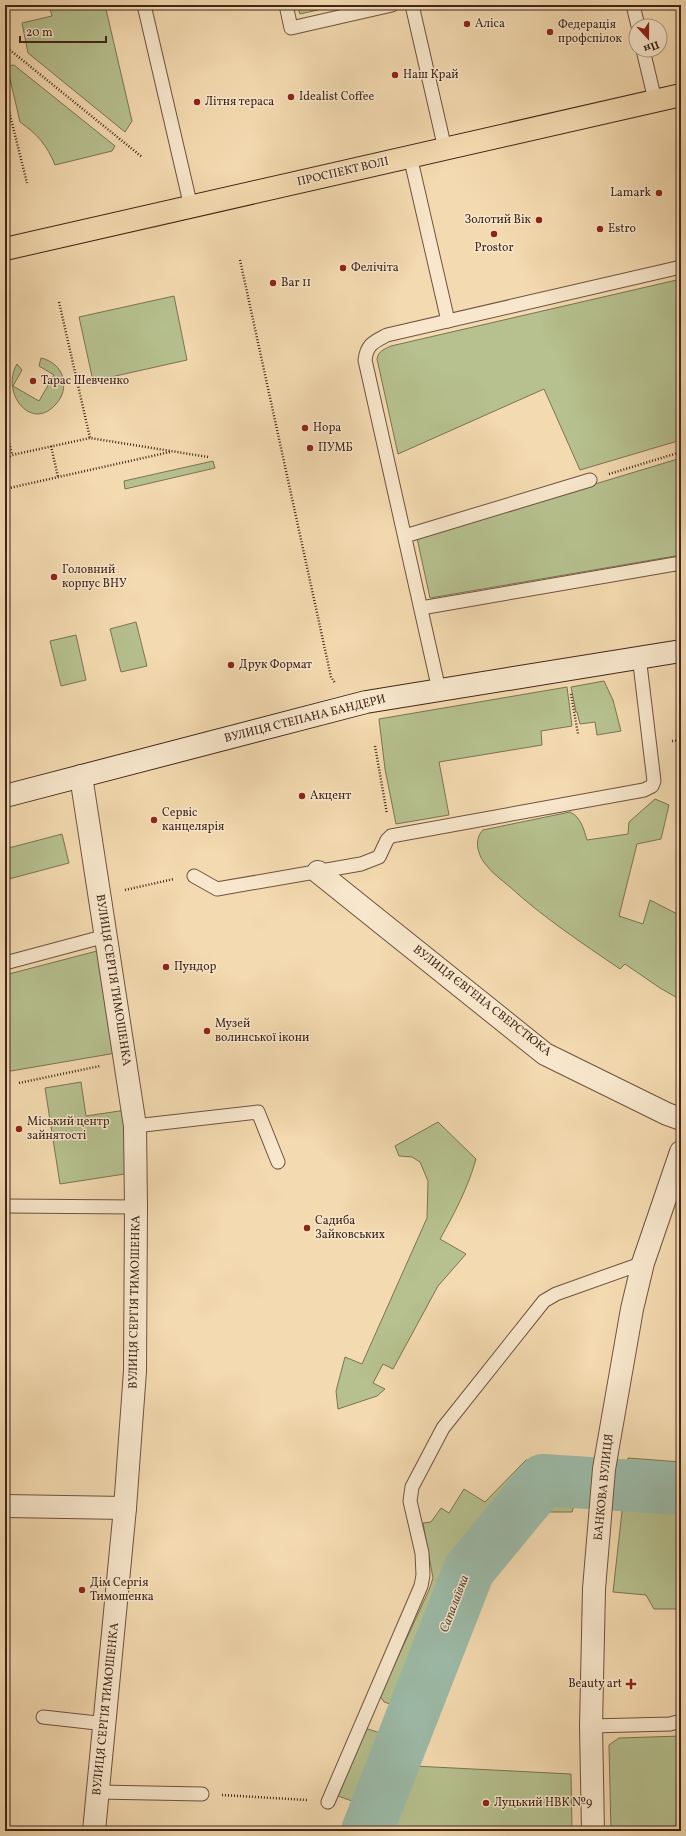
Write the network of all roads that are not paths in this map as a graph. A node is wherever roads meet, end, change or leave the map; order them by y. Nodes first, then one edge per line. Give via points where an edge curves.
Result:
1 (144, 5) edge
2 (286, 5) edge
3 (392, 5) edge
4 (412, 5) edge
5 (633, 5) edge
6 (636, 18) edge
7 (645, 58) edge
8 (681, 95) edge
9 (655, 100) junction
10 (445, 149) junction
11 (410, 156) junction
12 (191, 207) junction
13 (5, 249) edge
14 (681, 267) edge
15 (448, 321) junction
16 (590, 480) road end
17 (405, 536) junction
18 (681, 563) edge
19 (421, 608) junction
20 (681, 650) edge
21 (639, 656) junction
22 (439, 690) junction
23 (81, 776) junction
24 (5, 796) edge
25 (318, 872) junction
26 (194, 876) dead end
27 (106, 936) junction
28 (5, 963) edge
29 (681, 1119) edge
30 (135, 1126) junction
31 (681, 1152) edge
32 (278, 1162) dead end
33 (5, 1206) edge
34 (136, 1207) junction
35 (643, 1263) junction
36 (5, 1506) edge
37 (126, 1508) junction
38 (43, 1717) dead end
39 (681, 1721) edge
40 (106, 1724) junction
41 (591, 1726) junction
42 (98, 1792) junction
43 (202, 1794) road end
44 (328, 1802) road end
45 (94, 1831) edge
46 (593, 1831) edge

1 - 12 lane
2 - 3 lane via 291,28
4 - 10 lane
5 - 6 lane
7 - 9 lane
8 - 9 main road, ПРОСПЕКТ ВОЛІ
9 - 10 main road, ПРОСПЕКТ ВОЛІ
10 - 11 main road, ПРОСПЕКТ ВОЛІ
11 - 12 main road, ПРОСПЕКТ ВОЛІ
11 - 15 lane
12 - 13 main road, ПРОСПЕКТ ВОЛІ
14 - 15 lane
15 - 17 lane via 387,335 366,350 365,360
16 - 17 lane
17 - 19 lane
18 - 19 lane
19 - 22 lane
20 - 21 street, ВУЛИЦЯ СТЕПАНА БАНДЕРИ
21 - 22 street, ВУЛИЦЯ СТЕПАНА БАНДЕРИ
21 - 25 lane via 654,777 652,786 644,790 391,836 379,857 369,862
22 - 23 street, ВУЛИЦЯ СТЕПАНА БАНДЕРИ via 366,702
23 - 24 street, ВУЛИЦЯ СТЕПАНА БАНДЕРИ
23 - 27 street, ВУЛИЦЯ СЕРГІЯ ТИМОШЕНКА
25 - 26 lane via 217,889
25 - 29 street, ВУЛИЦЯ ЄВГЕНА СВЕРСТЮКА via 545,1054
27 - 28 lane
27 - 30 street, ВУЛИЦЯ СЕРГІЯ ТИМОШЕНКА
30 - 32 lane via 258,1112
30 - 34 street, ВУЛИЦЯ СЕРГІЯ ТИМОШЕНКА
31 - 35 street, БАНКОВА ВУЛИЦЯ
33 - 34 lane
34 - 37 street, ВУЛИЦЯ СЕРГІЯ ТИМОШЕНКА via 135,1371
35 - 41 street, БАНКОВА ВУЛИЦЯ via 632,1309 604,1469 594,1590
35 - 44 lane via 556,1294 544,1301 442,1428 410,1495 422,1553 421,1586
36 - 37 street
37 - 40 street, ВУЛИЦЯ СЕРГІЯ ТИМОШЕНКА
38 - 40 lane
39 - 41 lane via 670,1724
40 - 42 street, ВУЛИЦЯ СЕРГІЯ ТИМОШЕНКА
41 - 46 street, БАНКОВА ВУЛИЦЯ
42 - 43 lane
42 - 45 street, ВУЛИЦЯ СЕРГІЯ ТИМОШЕНКА

